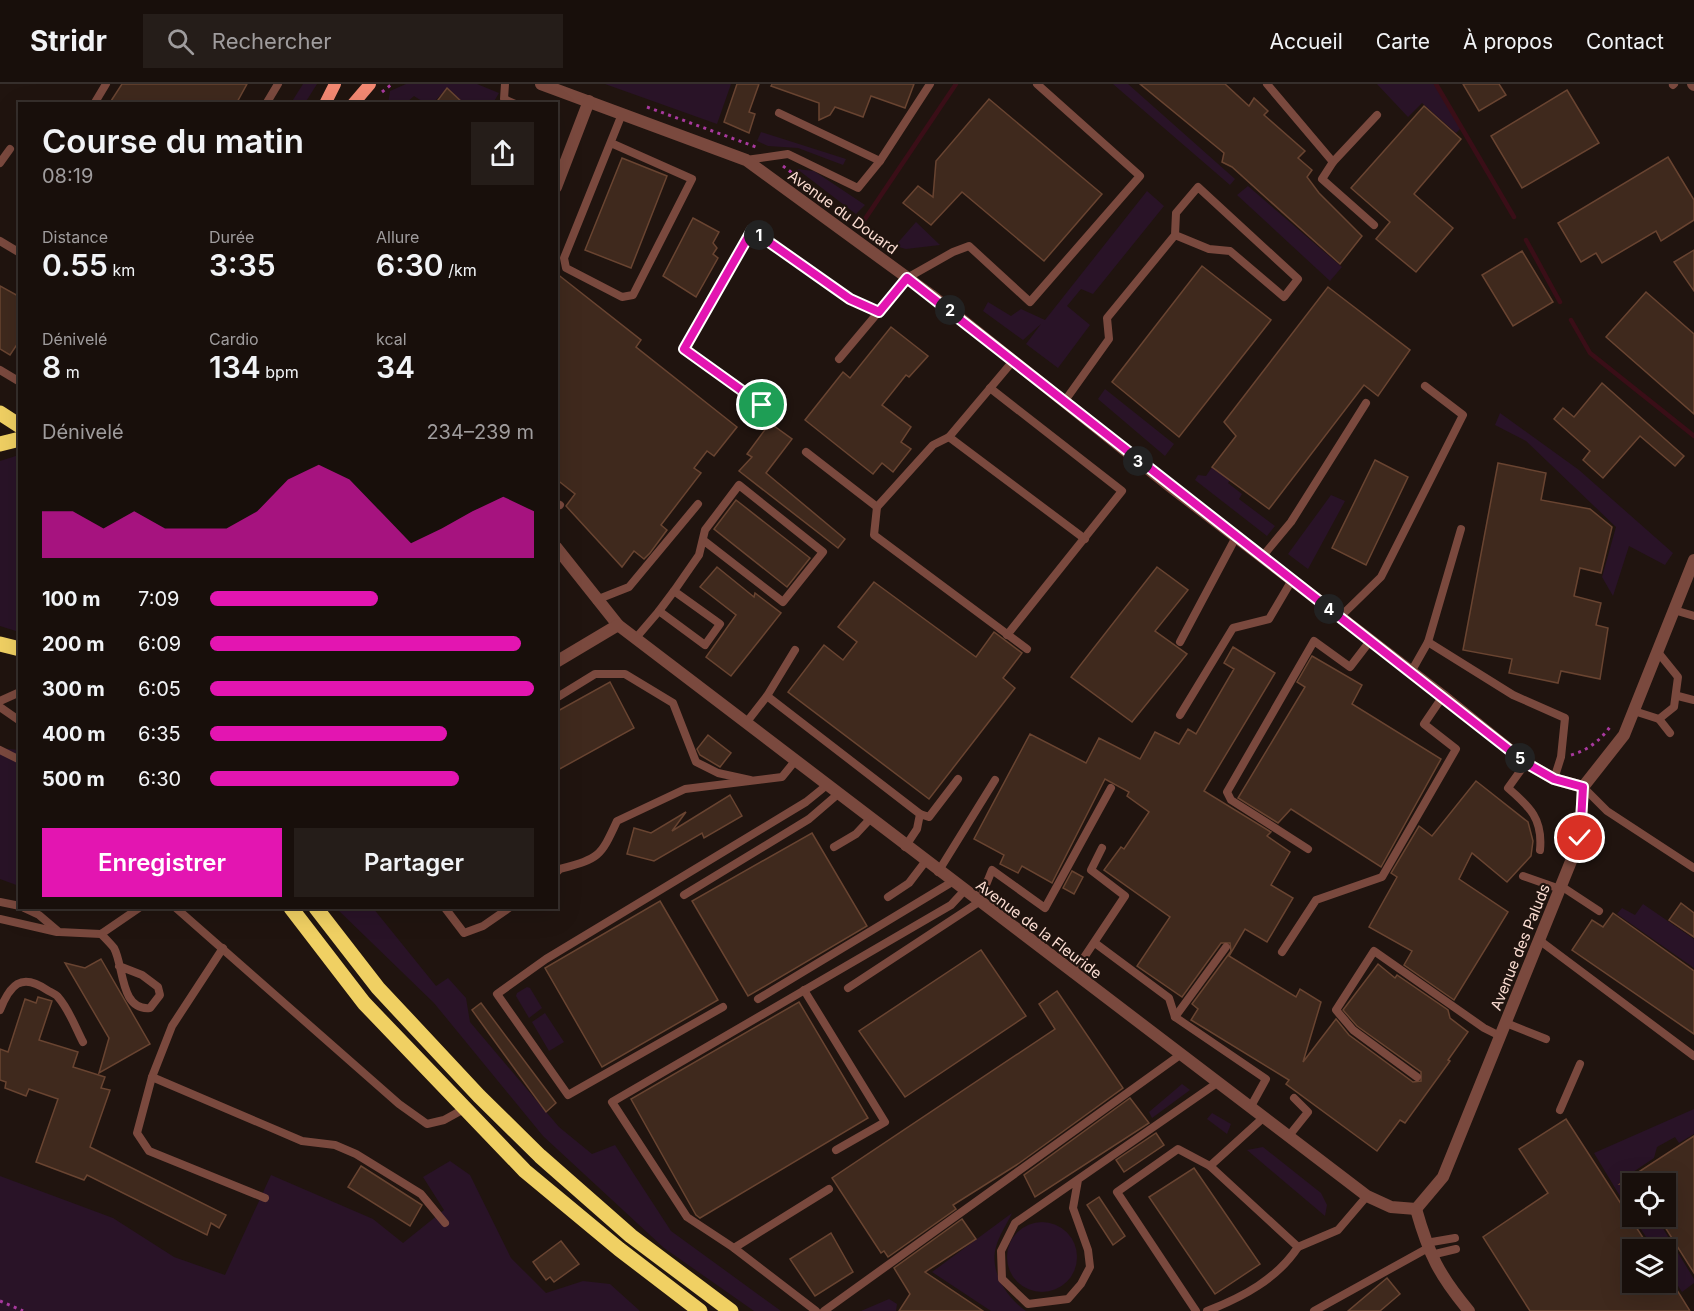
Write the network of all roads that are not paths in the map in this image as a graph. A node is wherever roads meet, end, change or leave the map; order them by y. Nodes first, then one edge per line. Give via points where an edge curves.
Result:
1 (106, 84) edge
2 (278, 84) edge
3 (335, 84) edge
4 (370, 84) edge
5 (505, 84) edge
6 (541, 84) edge
7 (930, 84) edge
8 (1036, 84) edge
9 (1267, 84) edge
10 (502, 101) edge
11 (589, 101) junction
12 (95, 102) edge
13 (267, 102) edge
14 (326, 102) edge
15 (355, 102) edge
16 (779, 113) dead end
17 (622, 114) junction
18 (1377, 116) dead end
19 (611, 143) junction
20 (10, 149) dead end
21 (746, 160) junction
22 (880, 160) junction
23 (1333, 162) junction
24 (0, 163) edge
25 (558, 183) edge
26 (1374, 225) dead end
27 (1175, 235) junction
28 (0, 241) edge
29 (18, 252) edge
30 (907, 278) junction
31 (879, 312) junction
32 (839, 359) dead end
33 (1013, 361) junction
34 (0, 370) edge
35 (18, 381) edge
36 (1425, 386) dead end
37 (990, 388) junction
38 (1064, 402) junction
39 (1366, 403) dead end
40 (762, 405) dead end
41 (0, 413) edge
42 (18, 425) edge
43 (949, 437) junction
44 (18, 440) edge
45 (0, 444) edge
46 (806, 452) dead end
47 (698, 504) dead end
48 (878, 507) junction
49 (1461, 529) dead end
50 (1236, 537) junction
51 (1085, 539) junction
52 (703, 540) junction
53 (558, 550) edge
54 (1262, 557) junction
55 (1694, 560) edge
56 (1292, 580) junction
57 (1688, 588) edge
58 (674, 591) junction
59 (596, 600) junction
60 (1674, 610) junction
61 (659, 611) junction
62 (1694, 616) edge
63 (1340, 617) junction
64 (618, 625) junction
65 (1007, 635) junction
66 (635, 639) junction
67 (1370, 640) junction
68 (1180, 642) dead end
69 (1428, 642) junction
70 (0, 644) edge
71 (18, 648) edge
72 (1027, 649) dead end
73 (795, 650) dead end
74 (1657, 651) junction
75 (558, 661) edge
76 (1411, 672) junction
77 (18, 693) edge
78 (767, 696) junction
79 (1443, 696) junction
80 (1678, 696) junction
81 (558, 697) edge
82 (1694, 700) edge
83 (0, 701) edge
84 (0, 707) edge
85 (1634, 711) junction
86 (1180, 715) dead end
87 (1659, 719) junction
88 (18, 720) edge
89 (746, 723) junction
90 (1670, 733) dead end
91 (0, 750) edge
92 (18, 759) edge
93 (795, 762) junction
94 (1526, 763) junction
95 (1554, 779) junction
96 (958, 780) dead end
97 (994, 780) dead end
98 (757, 782) junction
99 (827, 785) junction
100 (1583, 787) junction
101 (1111, 788) dead end
102 (838, 794) junction
103 (920, 814) junction
104 (870, 819) junction
105 (834, 847) dead end
106 (905, 847) junction
107 (1102, 848) dead end
108 (1308, 849) dead end
109 (1540, 850) dead end
110 (925, 862) junction
111 (1694, 868) edge
112 (558, 871) edge
113 (938, 872) junction
114 (1523, 876) dead end
115 (952, 882) junction
116 (1560, 888) junction
117 (964, 891) junction
118 (684, 895) dead end
119 (888, 897) dead end
120 (0, 902) edge
121 (979, 903) junction
122 (18, 906) edge
123 (26, 909) edge
124 (138, 909) edge
125 (177, 909) edge
126 (292, 909) edge
127 (317, 909) edge
128 (446, 909) edge
129 (508, 909) edge
130 (1599, 911) dead end
131 (0, 919) edge
132 (59, 932) junction
133 (101, 934) junction
134 (1539, 940) junction
135 (1095, 943) junction
136 (1226, 947) dead end
137 (223, 948) junction
138 (1282, 951) dead end
139 (120, 966) junction
140 (1073, 974) junction
141 (848, 988) dead end
142 (804, 990) junction
143 (758, 999) dead end
144 (723, 1007) dead end
145 (0, 1010) edge
146 (1175, 1017) junction
147 (1506, 1023) junction
148 (1500, 1036) junction
149 (1546, 1039) dead end
150 (83, 1042) dead end
151 (1180, 1055) junction
152 (1694, 1056) edge
153 (1580, 1064) dead end
154 (152, 1077) junction
155 (1417, 1077) dead end
156 (1217, 1083) junction
157 (1294, 1098) dead end
158 (1250, 1108) junction
159 (464, 1109) junction
160 (1560, 1110) dead end
161 (1263, 1118) junction
162 (1288, 1137) junction
163 (836, 1150) dead end
164 (1210, 1166) junction
165 (1078, 1180) junction
166 (829, 1189) dead end
167 (1367, 1196) junction
168 (265, 1198) dead end
169 (1416, 1209) junction
170 (445, 1223) dead end
171 (1455, 1238) dead end
172 (1298, 1247) junction
173 (734, 1248) junction
174 (1428, 1248) junction
175 (1455, 1249) dead end
176 (700, 1311) edge
177 (731, 1311) edge
178 (816, 1311) edge
179 (824, 1311) edge
180 (1196, 1311) edge
181 (1208, 1311) edge
182 (1314, 1311) edge
183 (1469, 1311) edge

1 - 12 lane
2 - 13 lane
3 - 14 street
4 - 15 street
5 - 10 lane
6 - 11 street, Avenue du Douard
7 - 22 lane
8 - 30 lane via 1140,176 1030,302 969,246
9 - 23 lane
11 - 17 street, Avenue du Douard
11 - 25 street
16 - 22 lane
17 - 19 lane
17 - 21 street, Avenue du Douard
18 - 23 lane
19 - 19 lane via 564,258 566,268 622,297 633,295 692,179
20 - 24 lane
21 - 22 lane via 788,154 858,188
21 - 30 street, Avenue du Douard
23 - 26 lane via 1322,179
27 - 27 lane via 1176,213 1198,187 1298,279 1284,297 1230,251 1209,249
27 - 38 lane via 1107,318 1109,339
28 - 29 lane
30 - 31 lane
30 - 33 street, Avenue du Douard
31 - 32 lane
31 - 40 lane via 850,299 752,230 684,349
33 - 37 lane
33 - 38 street, Avenue du Douard
34 - 35 lane
36 - 63 lane via 1463,415 1381,577
37 - 43 lane
37 - 51 lane via 1122,492
38 - 50 street, Avenue du Douard
39 - 54 lane via 1291,522
41 - 42 main road
43 - 48 lane via 933,446
43 - 51 lane
44 - 45 main road
46 - 48 lane
47 - 59 lane via 630,586
48 - 65 lane via 874,535
49 - 69 lane
50 - 54 street, Avenue du Douard
50 - 68 lane
51 - 65 lane
52 - 52 lane via 705,530 739,485 824,552 783,602
52 - 58 lane via 699,555
53 - 59 street, Avenue de la Fleuride
54 - 56 street, Avenue du Douard
55 - 57 street
56 - 63 street, Avenue du Douard
56 - 86 lane via 1269,619 1233,628
57 - 60 street
58 - 61 lane
58 - 61 lane via 720,624 705,645
59 - 64 street, Avenue de la Fleuride
60 - 62 lane
60 - 74 street
61 - 66 lane
63 - 67 street, Avenue du Douard
64 - 66 street, Avenue de la Fleuride
64 - 75 street
65 - 72 lane
66 - 89 street, Avenue de la Fleuride
67 - 76 street, Avenue du Douard
67 - 108 lane via 1350,667 1314,641 1227,792 1231,800
69 - 76 lane
69 - 95 lane via 1513,695 1565,718
70 - 71 main road
73 - 78 lane
74 - 80 lane via 1678,677
74 - 85 street
76 - 79 street, Avenue du Douard
77 - 83 lane
78 - 89 lane
78 - 103 lane
79 - 94 street, Avenue du Douard
79 - 138 lane via 1424,724 1456,749 1382,878 1316,900
80 - 82 lane
80 - 87 lane via 1674,707
81 - 98 lane via 595,674 624,674 672,703 696,762
84 - 88 lane
85 - 87 lane
85 - 100 street via 1624,735
87 - 90 lane
89 - 93 street, Avenue de la Fleuride
91 - 92 lane
93 - 98 lane via 782,777
93 - 99 street, Avenue de la Fleuride
94 - 95 street, Avenue du Douard
94 - 109 lane via 1508,788 1526,804 1539,824
95 - 100 street, Avenue du Douard
96 - 103 lane via 929,817
97 - 113 lane
98 - 112 lane via 685,789 617,820 604,849 592,860
99 - 102 street, Avenue de la Fleuride
99 - 144 lane via 806,802 546,959 497,994 568,1095
100 - 111 lane via 1607,811
100 - 116 street, Avenue des Paluds via 1580,838
101 - 121 lane via 1045,908 992,870
102 - 104 street, Avenue de la Fleuride
102 - 118 lane via 809,819
103 - 106 lane via 917,829
104 - 105 lane via 856,834
104 - 106 street, Avenue de la Fleuride
106 - 110 street, Avenue de la Fleuride
107 - 135 lane via 1091,870 1125,896
110 - 113 street, Avenue de la Fleuride
110 - 119 lane via 909,883
113 - 115 street, Avenue de la Fleuride
114 - 116 lane
115 - 117 street, Avenue de la Fleuride
115 - 143 lane
116 - 130 lane
116 - 134 street, Avenue des Paluds
117 - 121 street, Avenue de la Fleuride
117 - 142 lane via 951,905
120 - 122 lane
121 - 140 street, Avenue de la Fleuride
121 - 141 lane
123 - 132 lane
124 - 133 lane
125 - 137 lane
126 - 159 main road via 364,1003
127 - 177 main road via 378,988 486,1104 631,1236
128 - 129 lane via 464,933 483,927
131 - 132 lane
132 - 133 lane
133 - 139 lane via 114,949
134 - 147 street, Avenue des Paluds
134 - 152 lane
135 - 140 lane
135 - 146 lane via 1169,998
136 - 146 lane
137 - 154 lane via 172,1026
137 - 159 lane via 399,1104 427,1124
139 - 139 lane via 124,988 133,1002 150,1008 160,995 158,987
140 - 151 street, Avenue de la Fleuride
142 - 163 lane via 885,1122
142 - 173 lane via 612,1102 687,1216
145 - 150 lane via 15,984 38,982 58,997
146 - 158 lane via 1266,1079
147 - 148 street, Avenue des Paluds
147 - 149 lane
148 - 155 lane via 1374,951 1336,1010 1353,1030
148 - 169 street, Avenue des Paluds via 1443,1178
151 - 156 street, Avenue de la Fleuride
151 - 179 lane
153 - 160 lane
154 - 168 lane via 137,1132 149,1151
154 - 170 lane via 302,1141 335,1145 356,1154 421,1194
156 - 158 street, Avenue de la Fleuride
156 - 165 lane
157 - 162 lane via 1308,1112
158 - 161 street, Avenue de la Fleuride
159 - 176 main road via 525,1171
161 - 162 street, Avenue de la Fleuride
161 - 164 lane
162 - 167 street, Avenue de la Fleuride
164 - 172 lane
164 - 180 lane via 1178,1149 1117,1192
165 - 165 lane via 1016,1223 1001,1251 1002,1279 1028,1304 1068,1299 1090,1267 1073,1208
166 - 173 lane
167 - 169 street, Avenue de la Fleuride via 1391,1207
167 - 172 lane via 1338,1230
169 - 174 street
171 - 174 lane
172 - 181 lane via 1286,1265 1242,1298
173 - 178 lane
174 - 175 lane
174 - 182 lane
174 - 183 street via 1443,1280

